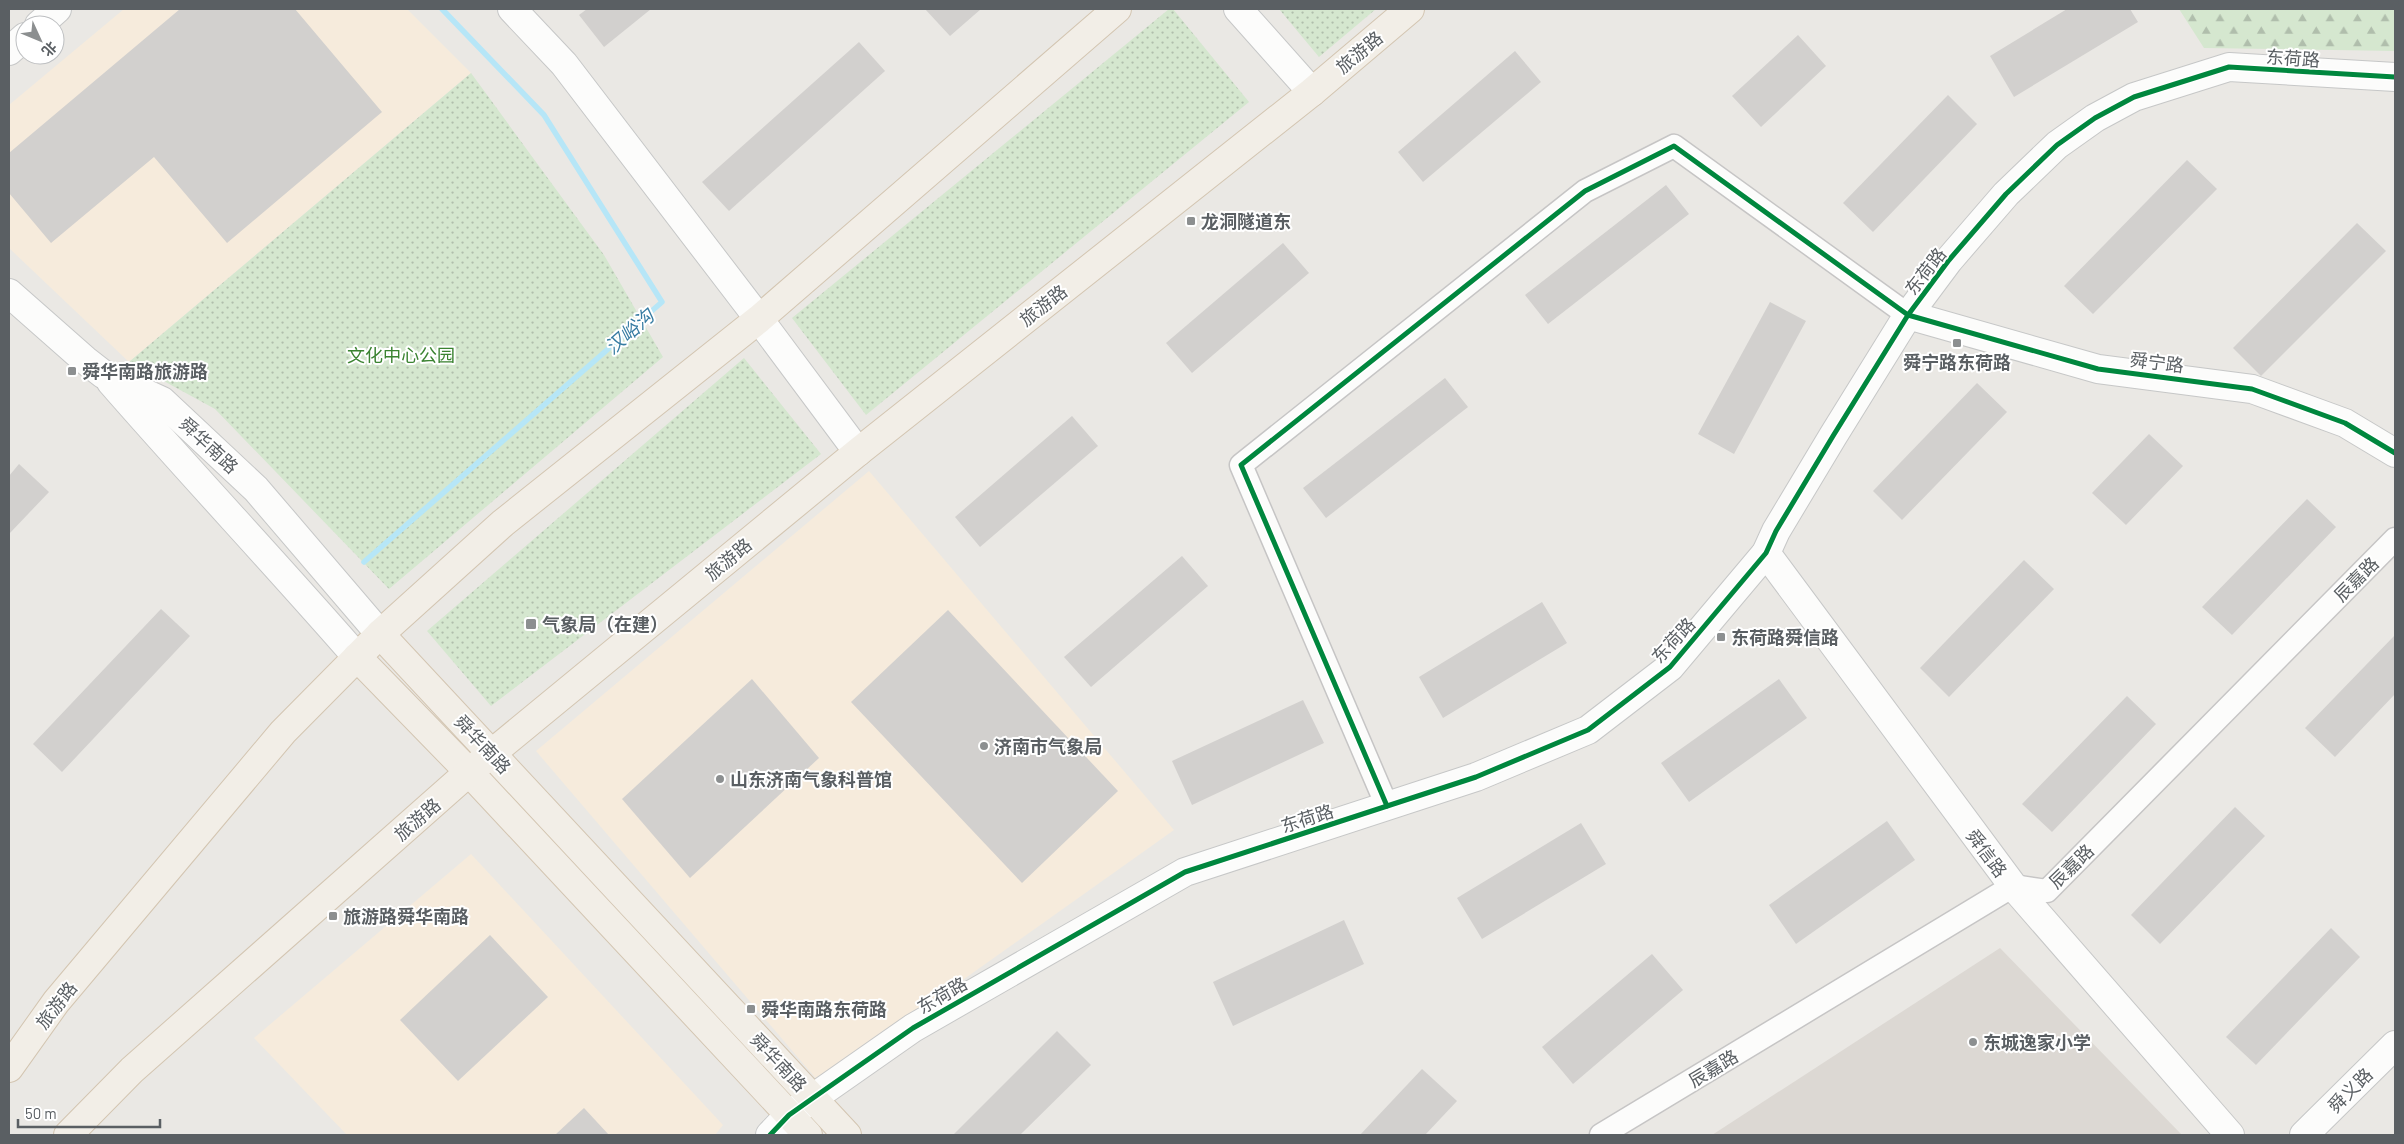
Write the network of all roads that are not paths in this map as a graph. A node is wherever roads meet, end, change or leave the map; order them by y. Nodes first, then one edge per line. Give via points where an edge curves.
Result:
1 (512, 9) edge
2 (1117, 9) edge
3 (1238, 9) edge
4 (1410, 9) edge
5 (2395, 77) edge
6 (1312, 92) junction
7 (9, 293) edge
8 (1908, 315) junction
9 (759, 319) junction
10 (103, 374) junction
11 (858, 452) junction
12 (2395, 453) edge
13 (2395, 539) edge
14 (1766, 553) junction
15 (380, 634) junction
16 (356, 657) junction
17 (493, 754) junction
18 (470, 772) junction
19 (1387, 806) junction
20 (2013, 886) junction
21 (2395, 1045) edge
22 (9, 1068) edge
23 (813, 1098) junction
24 (789, 1115) junction
25 (68, 1135) edge
26 (770, 1135) edge
27 (808, 1135) edge
28 (847, 1135) edge
29 (1601, 1135) edge
30 (2230, 1135) edge
31 (2304, 1135) edge

1 - 9 street via 564,64
2 - 9 main road, 旅游路
3 - 6 street
4 - 6 main road, 旅游路
5 - 8 street, 东荷路 via 2229,67 2134,97 2095,118 2057,145 2006,194 1949,260
6 - 11 main road, 旅游路
7 - 10 street, 舜华南路
8 - 12 street, 舜宁路 via 2098,369 2252,388 2346,423
8 - 14 street, 东荷路 via 1776,531
8 - 19 street via 1674,146 1585,190 1241,465
9 - 11 street
9 - 15 main road, 旅游路 via 503,523
10 - 15 street, 舜华南路 via 162,401 256,489
10 - 16 street, 舜华南路
11 - 17 main road, 旅游路
13 - 20 street, 辰嘉路 via 2047,891
14 - 19 street, 东荷路 via 1670,667 1588,730 1476,777
14 - 20 street, 舜信路
15 - 16 main road, 旅游路
15 - 17 main road, 舜华南路
16 - 18 main road, 舜华南路
16 - 22 main road, 旅游路 via 277,740 56,1002
17 - 18 main road, 旅游路
17 - 23 main road, 舜华南路
18 - 24 main road, 舜华南路
18 - 25 main road, 旅游路 via 132,1070
19 - 23 street, 东荷路 via 1185,872 913,1028
20 - 29 street, 辰嘉路
20 - 30 street, 舜信路
21 - 31 street, 舜义路
23 - 24 street, 东荷路
23 - 28 main road, 舜华南路
24 - 26 street, 东荷路
24 - 27 main road, 舜华南路

